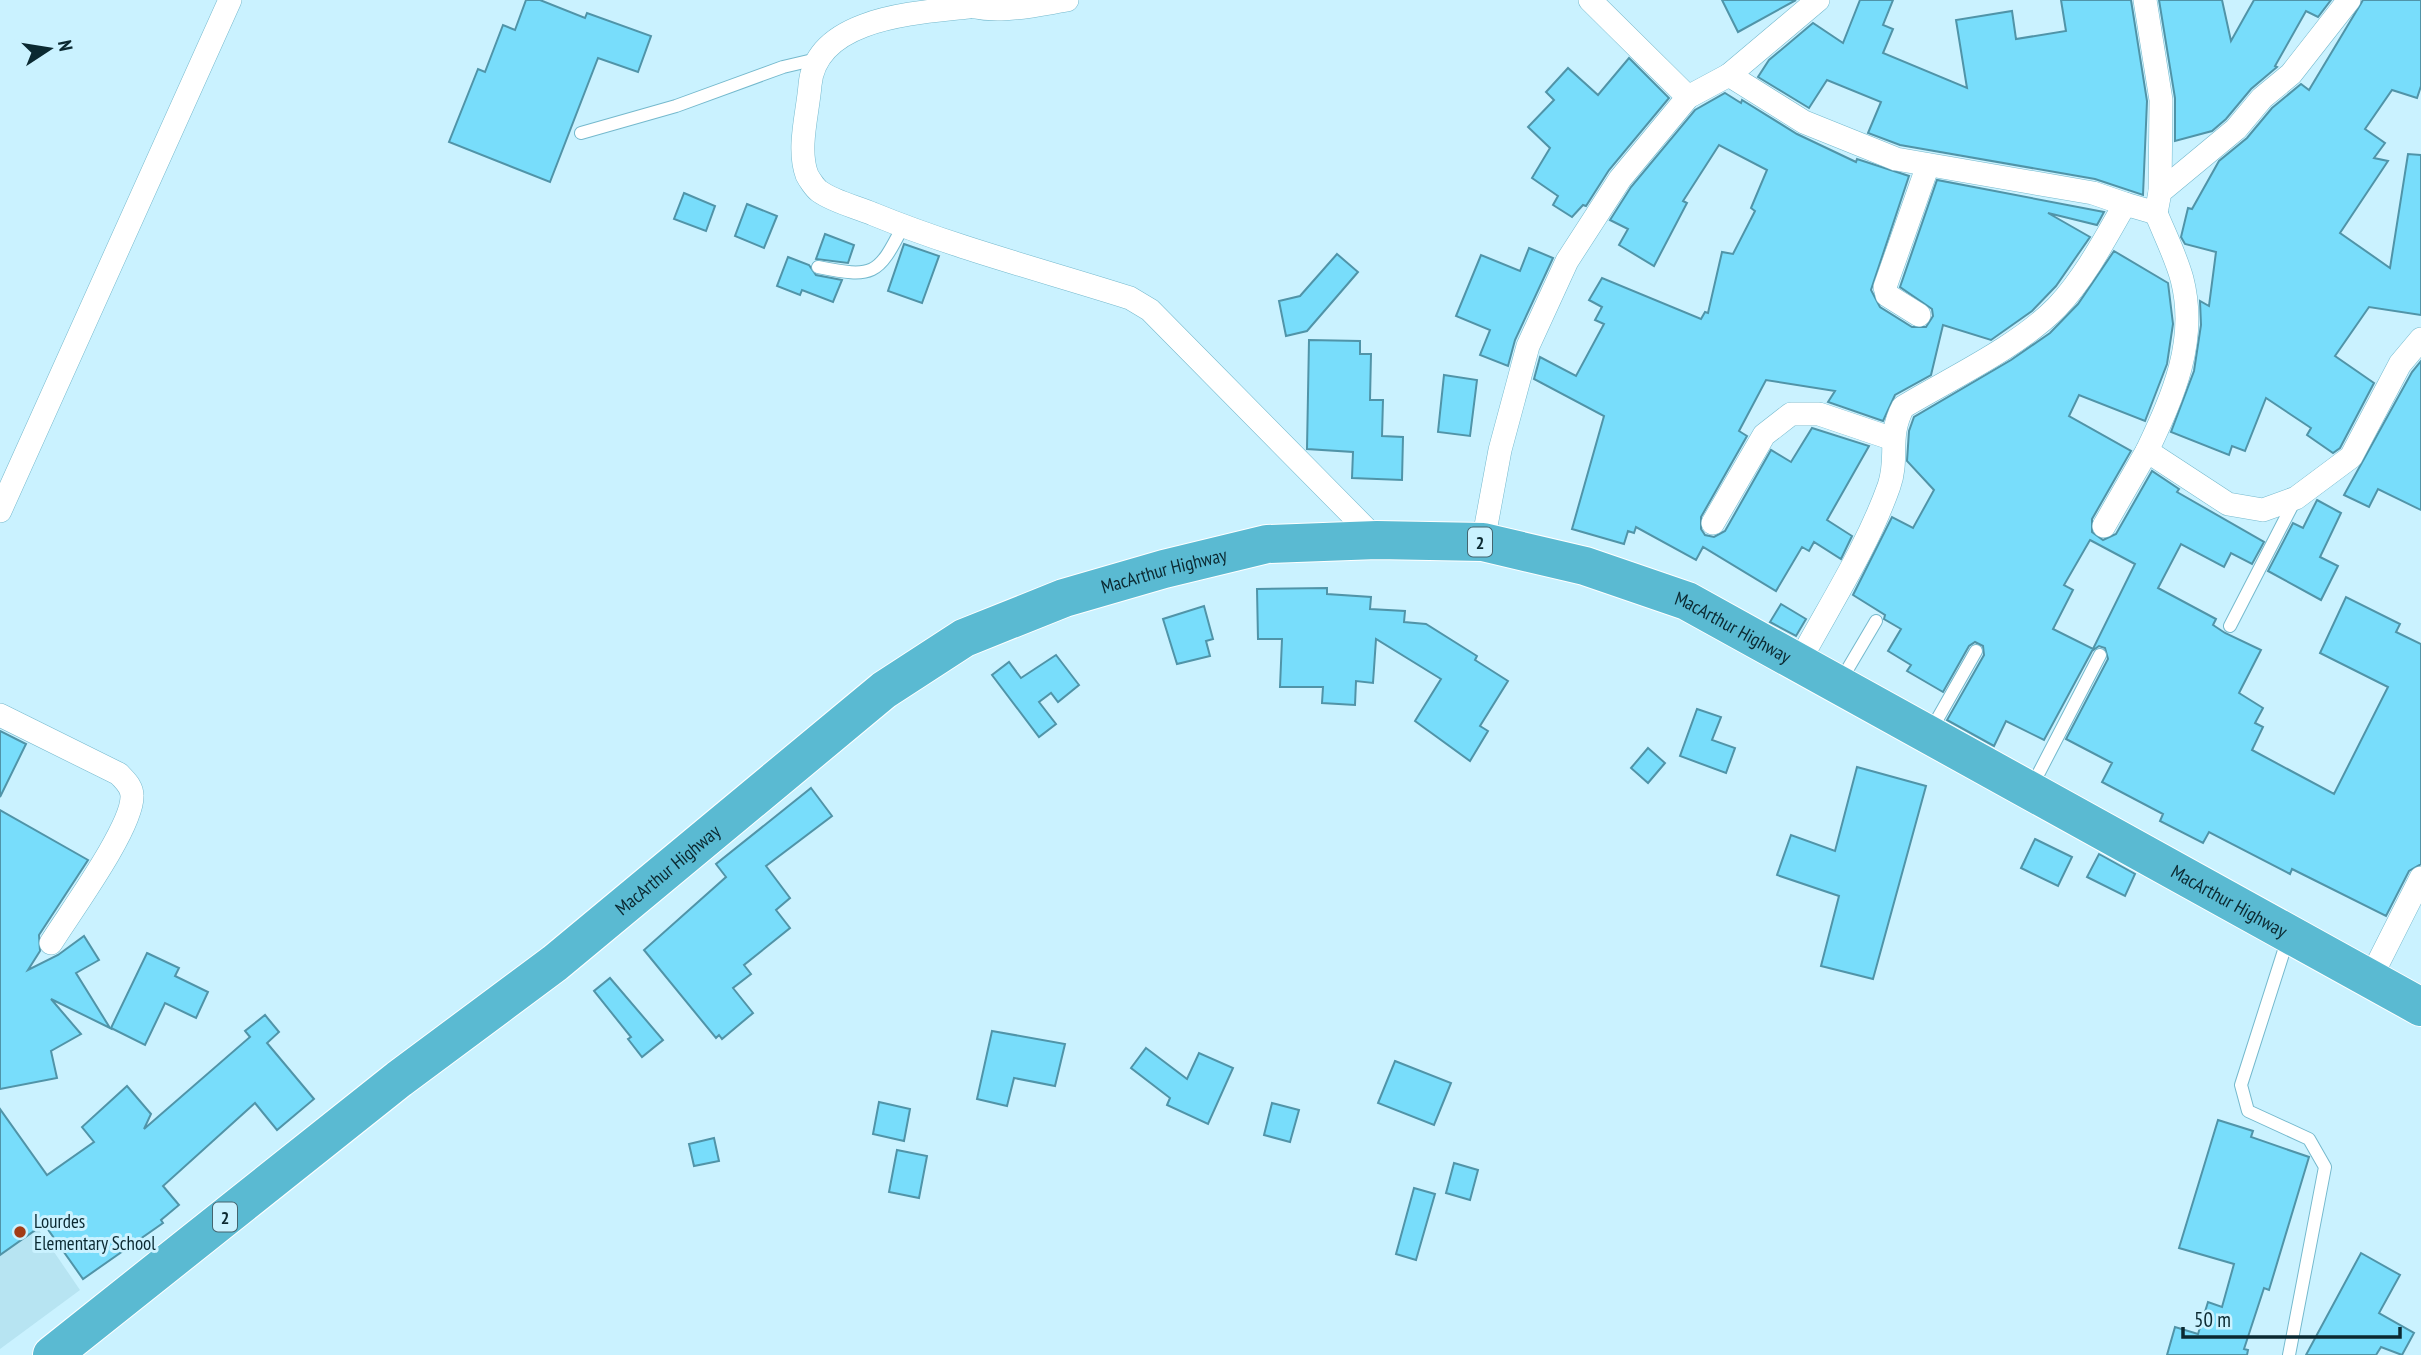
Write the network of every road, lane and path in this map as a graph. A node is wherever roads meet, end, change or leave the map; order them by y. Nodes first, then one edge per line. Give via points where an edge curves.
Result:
1 (230, 0) edge
2 (1067, 0) edge
3 (1590, 0) edge
4 (1818, 0) edge
5 (2145, 0) edge
6 (2349, 0) edge
7 (960, 4) edge
8 (817, 59) junction
9 (1730, 75) junction
10 (1688, 97) junction
11 (580, 133) dead end
12 (1928, 165) junction
13 (2158, 203) junction
14 (2125, 204) junction
15 (903, 226) junction
16 (818, 267) dead end
17 (1919, 315) dead end
18 (2421, 339) edge
19 (1893, 439) junction
20 (2147, 451) junction
21 (2296, 498) junction
22 (0, 511) edge
23 (1713, 523) dead end
24 (2104, 526) dead end
25 (1377, 540) junction
26 (1483, 542) junction
27 (1876, 621) dead end
28 (2230, 626) dead end
29 (1976, 651) dead end
30 (2100, 655) dead end
31 (1798, 664) junction
32 (1838, 686) junction
33 (0, 715) edge
34 (1928, 736) junction
35 (2029, 791) junction
36 (2421, 878) edge
37 (2289, 934) junction
38 (51, 943) dead end
39 (2370, 979) junction
40 (2421, 1007) edge
41 (52, 1355) edge
42 (2289, 1355) edge

1 - 22 street
2 - 7 street via 1012,9
3 - 10 street
4 - 9 street
5 - 13 street via 2161,100
6 - 13 street via 2291,74
7 - 8 street via 864,24
8 - 11 lane
8 - 15 street via 810,79 807,176 819,191
9 - 10 street
9 - 12 street via 1804,122 1857,146
10 - 26 street via 1620,179 1567,261 1528,346 1500,450
12 - 14 street via 2093,193
12 - 17 street via 1885,287 1887,295
13 - 14 street
13 - 20 street via 2182,280 2188,339 2175,391
14 - 19 street via 2096,257 2056,307 2016,338 1903,407
15 - 16 lane via 887,258 872,271 856,274
15 - 25 street via 1130,298 1150,310
18 - 21 street via 2400,364 2351,457
19 - 23 street via 1819,414 1791,414 1764,435
19 - 31 street via 1890,482 1867,536
20 - 21 street via 2228,504 2263,510
20 - 24 street
21 - 28 lane
25 - 26 highway, MacArthur Highway / 2
25 - 41 highway, MacArthur Highway / 2 via 1267,544 1064,598 964,638 884,690 555,963 399,1079
26 - 31 highway, MacArthur Highway / 2 via 1585,566 1688,601
27 - 32 lane
29 - 34 lane
30 - 35 lane
31 - 32 highway, MacArthur Highway / 2
32 - 34 highway, MacArthur Highway / 2
33 - 38 street via 119,774 129,784 132,797 128,815 96,873
34 - 35 highway, MacArthur Highway / 2
35 - 37 highway, MacArthur Highway / 2
36 - 39 street
37 - 39 highway, MacArthur Highway / 2
37 - 42 lane via 2241,1085 2248,1111 2309,1139 2325,1167
39 - 40 highway, MacArthur Highway / 2

